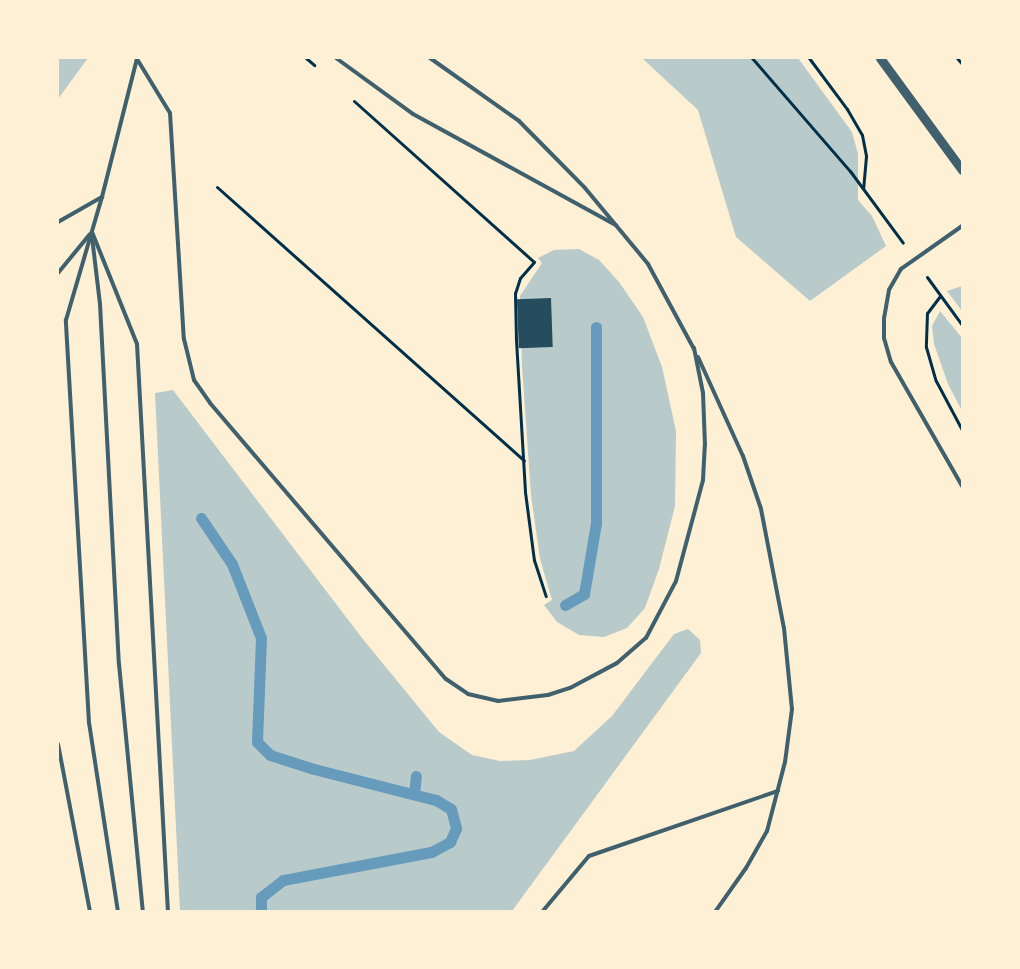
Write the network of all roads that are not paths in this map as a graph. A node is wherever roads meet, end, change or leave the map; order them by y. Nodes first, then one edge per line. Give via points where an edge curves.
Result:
1 (137, 58) edge
2 (336, 58) edge
3 (430, 58) edge
4 (880, 58) edge
5 (962, 170) edge
6 (102, 197) junction
7 (58, 222) edge
8 (619, 226) junction
9 (962, 226) edge
10 (92, 232) junction
11 (58, 273) edge
12 (694, 348) junction
13 (962, 486) edge
14 (58, 744) edge
15 (778, 791) junction
16 (90, 912) edge
17 (118, 912) edge
18 (144, 912) edge
19 (168, 912) edge
20 (542, 912) edge
21 (715, 912) edge

1 - 6 lane
1 - 12 lane via 170,112 184,339 194,380 210,403 446,679 468,694 498,701 548,696 605,670 646,638 676,581 703,480 703,402
2 - 8 lane via 413,114
3 - 8 lane via 519,121
4 - 5 street
6 - 7 lane
6 - 10 lane
8 - 12 lane via 648,264
9 - 13 lane via 901,269 889,290 884,318 884,338 891,362
10 - 11 lane
10 - 17 lane via 66,320 66,348 89,723
10 - 18 lane via 100,304 120,664
10 - 19 lane via 138,344
12 - 15 lane via 742,456 761,509 778,592 792,708 791,735
14 - 16 lane
15 - 20 lane via 589,856
15 - 21 lane via 767,831

